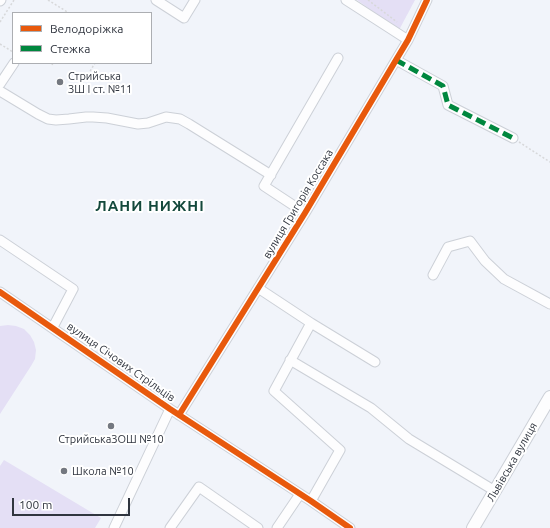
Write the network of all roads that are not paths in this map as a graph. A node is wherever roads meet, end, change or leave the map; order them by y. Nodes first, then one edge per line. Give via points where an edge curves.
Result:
1 (156, 0) edge
2 (195, 0) edge
3 (346, 0) edge
4 (427, 0) edge
5 (408, 40) junction
6 (338, 58) dead end
7 (396, 60) junction
8 (13, 64) edge
9 (0, 84) edge
10 (0, 91) edge
11 (513, 138) road end
12 (271, 175) junction
13 (305, 213) junction
14 (0, 240) edge
15 (433, 275) dead end
16 (258, 288) junction
17 (0, 292) edge
18 (550, 304) edge
19 (311, 323) junction
20 (53, 327) junction
21 (290, 360) junction
22 (375, 362) dead end
23 (550, 396) edge
24 (170, 408) junction
25 (180, 415) junction
26 (495, 491) junction
27 (300, 494) junction
28 (311, 501) junction
29 (114, 528) edge
30 (170, 528) edge
31 (258, 528) edge
32 (277, 528) edge
33 (350, 528) edge
34 (473, 528) edge

1 - 2 street via 184,18
3 - 5 street
4 - 5 street, вулиця Григорія Коссака
5 - 7 street, вулиця Григорія Коссака
6 - 12 street
7 - 11 street via 443,86 448,105
7 - 13 street, вулиця Григорія Коссака
8 - 9 street
10 - 12 street via 38,114 56,120 93,117 138,124 166,117 180,120
12 - 13 street via 264,186
13 - 16 street, вулиця Григорія Коссака
14 - 20 street via 73,289
15 - 18 street via 448,247 470,240 485,261 504,279
16 - 19 street
16 - 25 street, вулиця Григорія Коссака
17 - 20 street, вулиця Січових Стрільців
19 - 21 street
19 - 22 street
20 - 24 street, вулиця Січових Стрільців
21 - 26 street via 371,408 409,439
21 - 28 street via 274,391 340,450
23 - 26 main road, Львівська вулиця
24 - 25 street, вулиця Січових Стрільців
24 - 29 street
25 - 27 street, вулиця Січових Стрільців
26 - 34 main road, Львівська вулиця
27 - 28 street, вулиця Січових Стрільців
27 - 32 street
28 - 33 street, вулиця Січових Стрільців
30 - 31 street via 199,487

